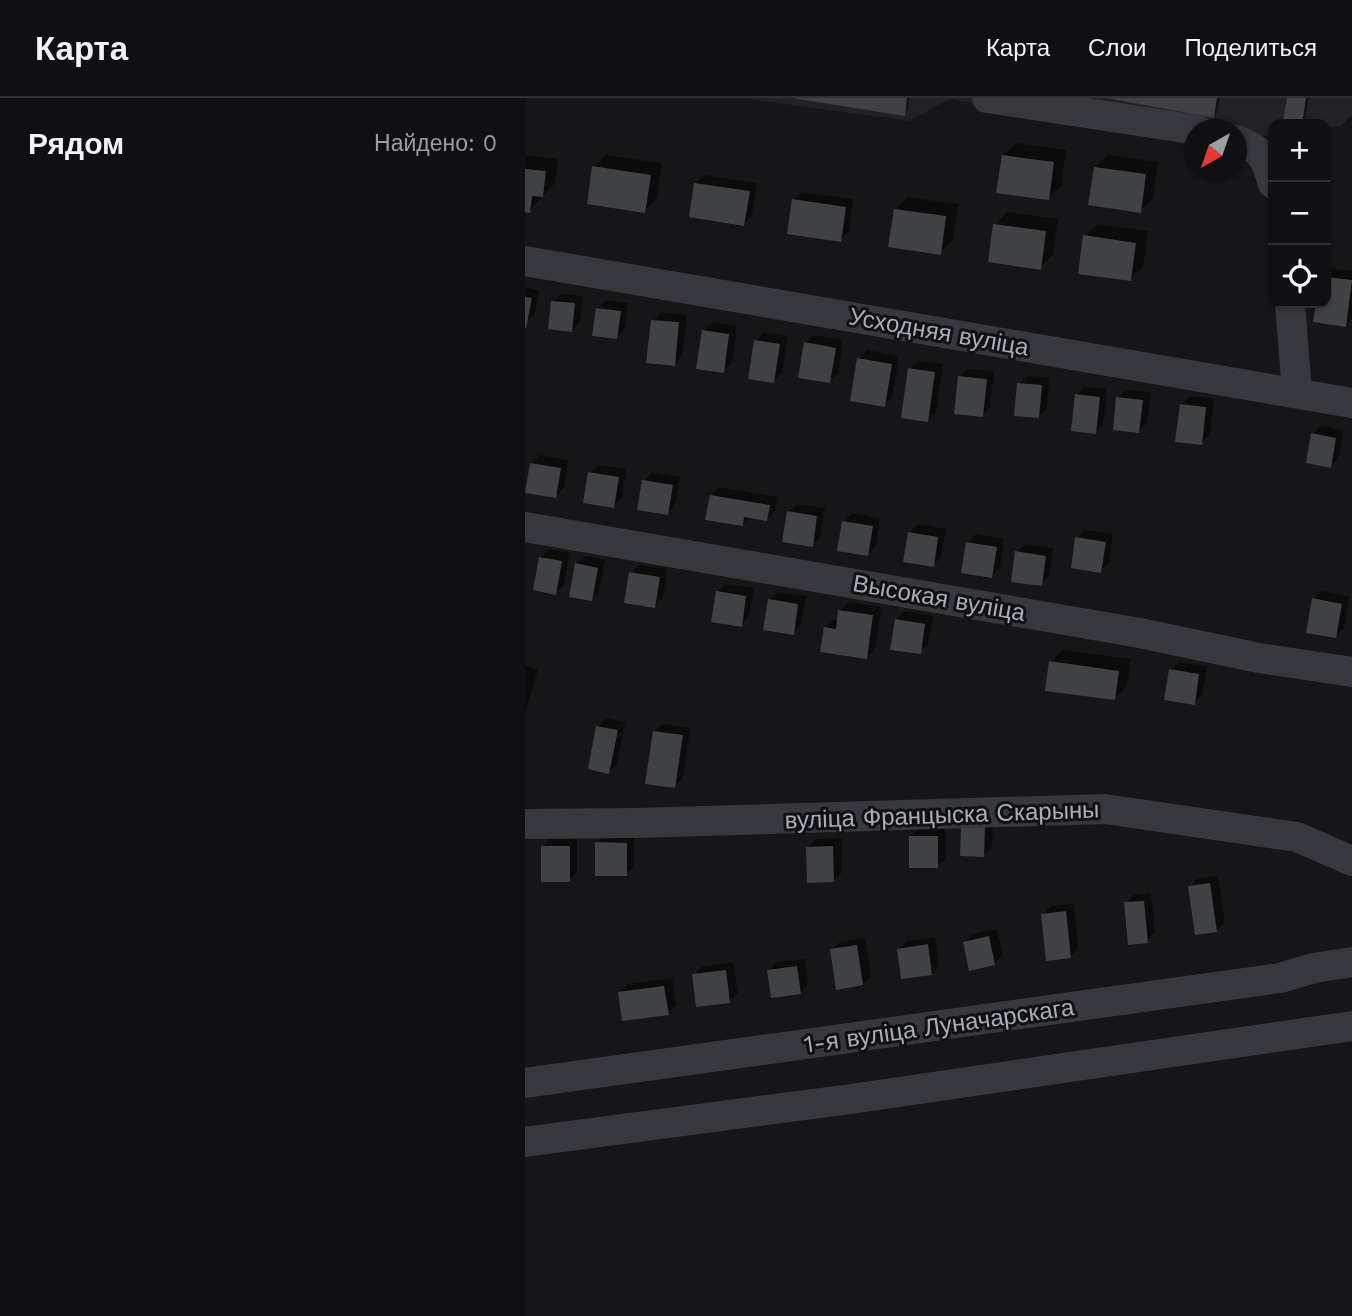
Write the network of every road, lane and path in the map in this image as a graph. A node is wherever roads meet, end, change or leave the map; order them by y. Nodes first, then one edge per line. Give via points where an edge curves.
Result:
1 (988, 98) edge
2 (1184, 128) edge
3 (1247, 144) edge
4 (1272, 182) edge
5 (525, 261) edge
6 (1290, 308) edge
7 (1297, 393) junction
8 (1352, 403) edge
9 (525, 527) edge
10 (1352, 672) edge
11 (525, 824) edge
12 (1352, 861) edge
13 (1352, 962) edge
14 (1352, 1026) edge
15 (525, 1083) edge
16 (525, 1142) edge

1 - 2 street
3 - 4 street via 1265,158
5 - 7 street, Усходняя вуліца
6 - 7 street
7 - 8 street, Усходняя вуліца
9 - 10 street, Высокая вуліца
11 - 12 street, вуліца Францыска Скарыны via 1105,809 1297,837
13 - 15 street, 1-я вуліца Луначарскага via 1280,978
14 - 16 street via 851,1100

